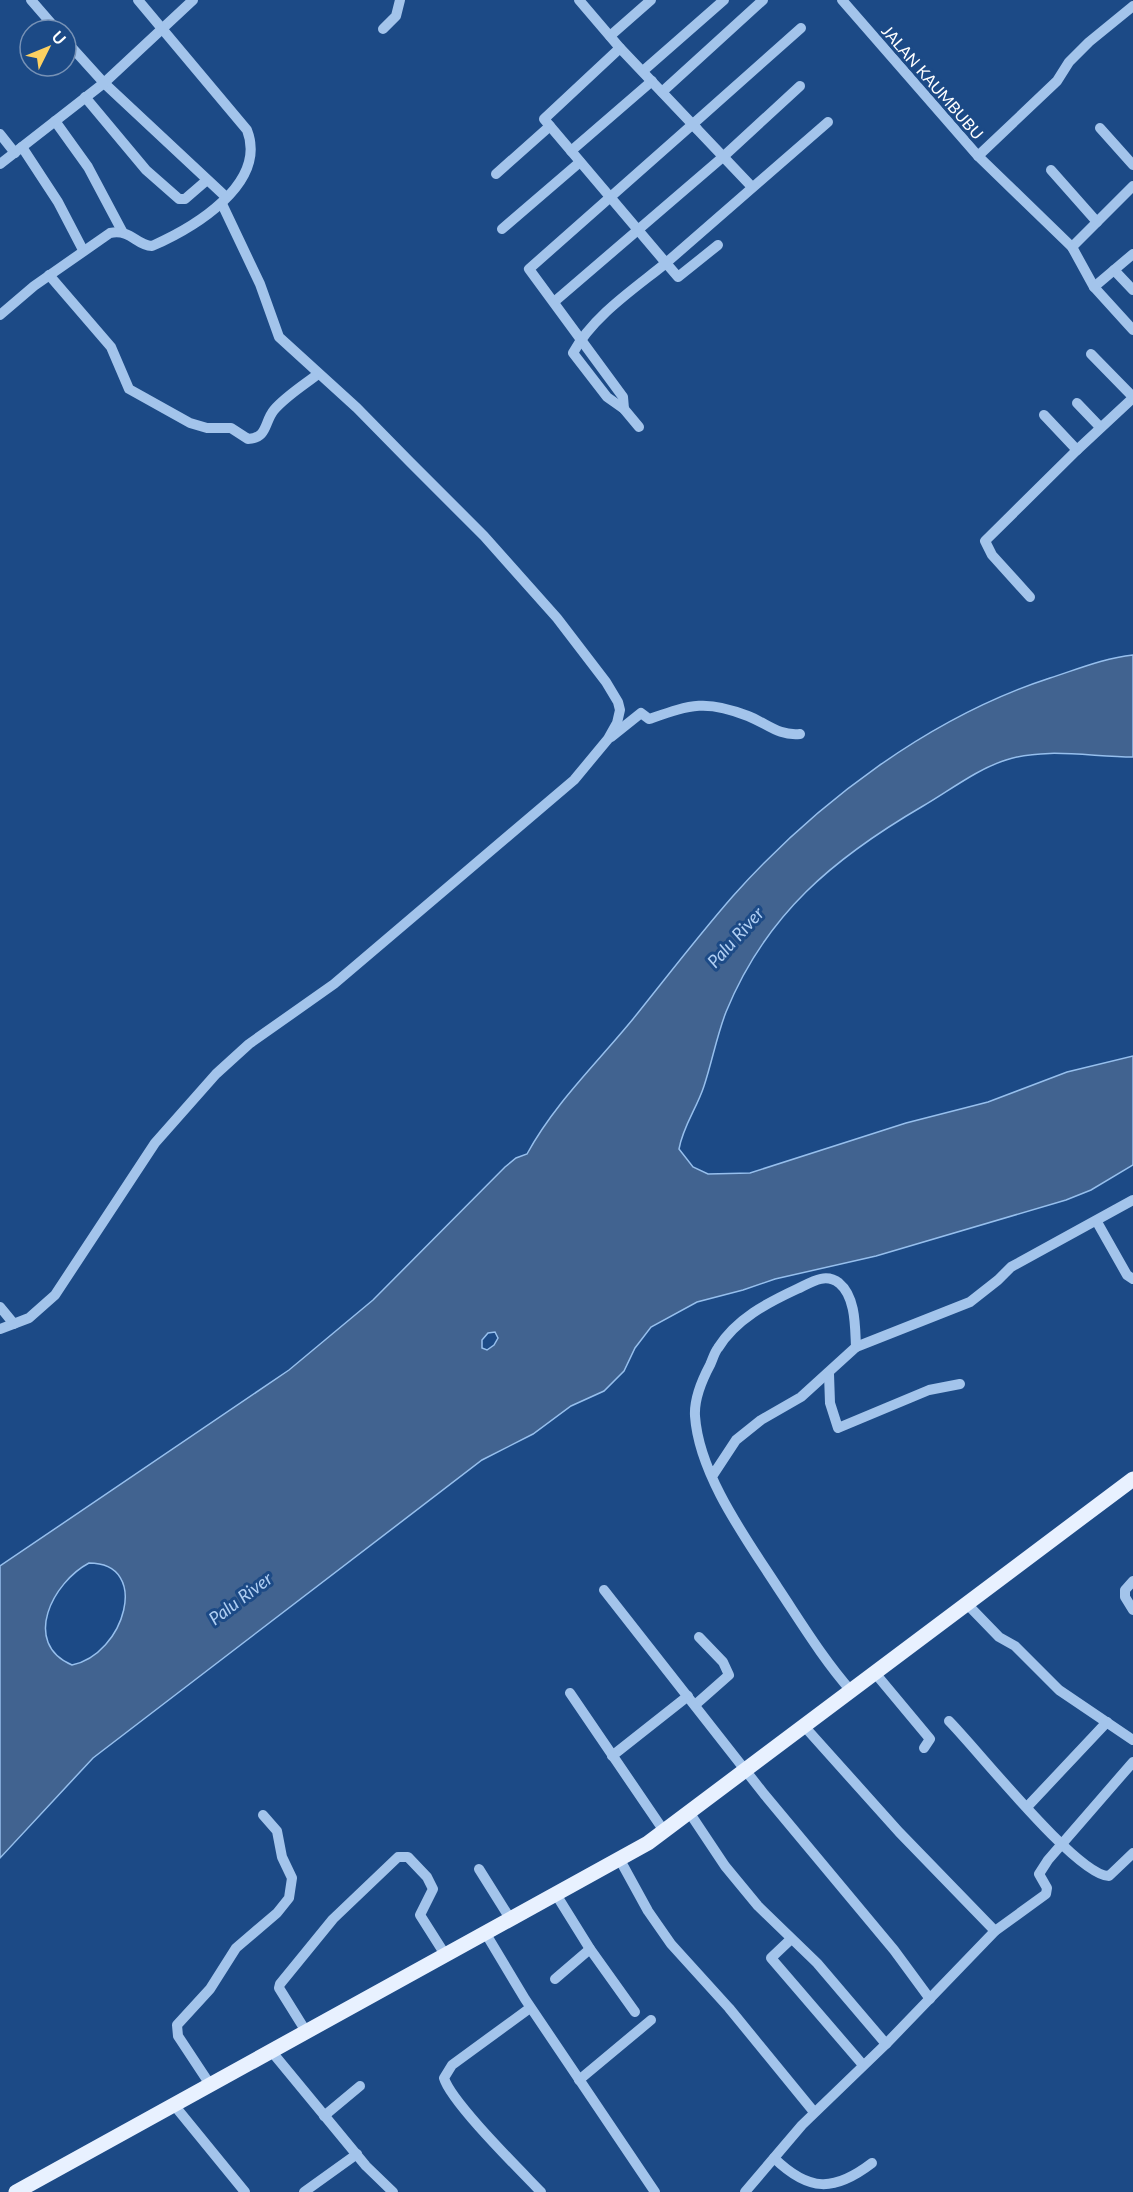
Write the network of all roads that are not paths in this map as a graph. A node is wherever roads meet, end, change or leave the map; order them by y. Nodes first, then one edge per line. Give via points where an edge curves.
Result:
1 (31, 0) edge
2 (138, 0) edge
3 (193, 0) edge
4 (400, 0) edge
5 (579, 0) edge
6 (651, 0) edge
7 (724, 0) edge
8 (763, 0) edge
9 (842, 0) edge
10 (1133, 6) edge
11 (47, 18) edge
12 (163, 27) junction
13 (801, 28) dead end
14 (383, 29) dead end
15 (610, 36) junction
16 (620, 48) junction
17 (78, 54) edge
18 (643, 71) junction
19 (652, 81) junction
20 (104, 83) junction
21 (800, 87) dead end
22 (662, 92) junction
23 (85, 97) junction
24 (55, 121) junction
25 (828, 122) dead end
26 (693, 124) junction
27 (550, 126) junction
28 (1100, 128) dead end
29 (0, 134) edge
30 (18, 150) junction
31 (571, 151) junction
32 (724, 156) junction
33 (978, 156) junction
34 (579, 161) junction
35 (0, 164) edge
36 (1133, 165) edge
37 (1051, 170) dead end
38 (496, 174) dead end
39 (207, 180) junction
40 (1133, 186) edge
41 (752, 187) junction
42 (609, 196) junction
43 (224, 201) junction
44 (1097, 222) junction
45 (502, 229) dead end
46 (637, 229) junction
47 (123, 231) junction
48 (718, 245) dead end
49 (1072, 247) junction
50 (83, 250) junction
51 (1133, 254) edge
52 (666, 264) junction
53 (1114, 270) junction
54 (49, 275) junction
55 (1094, 286) junction
56 (1133, 290) edge
57 (554, 302) junction
58 (0, 315) edge
59 (1133, 330) edge
60 (581, 338) junction
61 (1091, 354) dead end
62 (318, 374) junction
63 (1133, 398) edge
64 (1077, 403) dead end
65 (1044, 415) dead end
66 (639, 427) dead end
67 (1100, 428) junction
68 (1077, 450) junction
69 (1030, 597) dead end
70 (800, 734) dead end
71 (608, 739) junction
72 (1133, 1200) edge
73 (1097, 1222) junction
74 (1133, 1279) edge
75 (0, 1307) edge
76 (14, 1324) junction
77 (0, 1329) edge
78 (856, 1347) junction
79 (829, 1374) junction
80 (960, 1384) dead end
81 (712, 1475) junction
82 (1133, 1479) edge
83 (1133, 1581) edge
84 (604, 1590) dead end
85 (967, 1604) junction
86 (1133, 1610) edge
87 (699, 1637) dead end
88 (875, 1673) junction
89 (852, 1692) junction
90 (570, 1693) dead end
91 (692, 1700) junction
92 (949, 1721) dead end
93 (1107, 1722) junction
94 (804, 1726) junction
95 (1133, 1740) edge
96 (924, 1748) dead end
97 (612, 1756) junction
98 (1133, 1762) edge
99 (745, 1769) junction
100 (1027, 1807) junction
101 (689, 1812) junction
102 (263, 1815) dead end
103 (664, 1831) junction
104 (1060, 1842) junction
105 (1133, 1853) edge
106 (620, 1860) junction
107 (479, 1869) dead end
108 (557, 1896) junction
109 (511, 1920) junction
110 (995, 1930) junction
111 (486, 1934) junction
112 (790, 1940) junction
113 (590, 1949) junction
114 (446, 1956) junction
115 (555, 1979) dead end
116 (930, 1999) junction
117 (530, 2008) junction
118 (635, 2012) dead end
119 (651, 2020) dead end
120 (307, 2033) junction
121 (886, 2044) junction
122 (272, 2052) junction
123 (863, 2065) junction
124 (579, 2080) junction
125 (211, 2086) junction
126 (360, 2086) dead end
127 (174, 2105) junction
128 (814, 2112) junction
129 (324, 2116) junction
130 (357, 2154) junction
131 (774, 2158) junction
132 (872, 2163) dead end
133 (17, 2192) edge
134 (245, 2192) edge
135 (304, 2192) edge
136 (393, 2192) edge
137 (541, 2192) edge
138 (655, 2192) edge
139 (745, 2192) edge

1 - 11 street
2 - 12 street
3 - 12 street
4 - 14 street via 396,16
5 - 15 street
6 - 15 street
7 - 18 street
8 - 22 street
9 - 33 street, JALAN KAUMBUBU
10 - 33 street via 1089,42 1057,81
12 - 20 street
12 - 43 street via 242,122 250,138 252,156 247,169
13 - 26 street
15 - 16 street
16 - 18 street
16 - 27 street via 544,119
17 - 20 street
18 - 19 street
19 - 22 street
19 - 31 street
20 - 23 street
20 - 39 street
21 - 32 street
22 - 26 street
23 - 24 street
23 - 39 street via 146,170 179,200
24 - 30 street
24 - 47 street via 88,167
25 - 41 street
26 - 32 street
26 - 42 street
27 - 31 street
27 - 38 street
28 - 36 street
29 - 30 street
30 - 35 street
30 - 50 street via 58,202
31 - 34 street
32 - 41 street
32 - 46 street
33 - 49 street, JALAN KAUMBUBU
34 - 42 street
34 - 45 street
37 - 44 street
39 - 43 street
40 - 44 street
41 - 52 street
42 - 46 street
42 - 57 street via 530,269
43 - 47 street via 152,246
43 - 62 street via 279,337
44 - 49 street
46 - 52 street
46 - 57 street
47 - 50 street via 110,233
48 - 52 street via 678,277
49 - 55 street, JALAN KAUMBUBU
50 - 54 street
51 - 53 street
52 - 60 street
53 - 55 street
53 - 56 street
54 - 58 street
54 - 62 street via 111,347 129,389 190,423 231,428 248,439 255,438 266,431 275,408
55 - 59 street, JALAN KAUMBUBU
57 - 60 street
60 - 66 street via 573,353 607,397
61 - 63 street
62 - 71 street via 484,536 557,618 618,702 617,723
63 - 67 street
64 - 67 street
65 - 68 street
67 - 68 street
68 - 69 street via 985,541 992,555
70 - 71 street via 785,735 749,717 698,705 649,719 640,713
71 - 76 street via 574,780 453,885 334,984 249,1044 216,1074 154,1143 55,1295 29,1318
72 - 73 street
73 - 74 street
73 - 78 street via 1011,1267 970,1302
75 - 76 street
76 - 77 street
78 - 79 street
78 - 81 street via 854,1312 846,1292 828,1277 782,1297 736,1324 717,1349 696,1401 698,1431
79 - 80 street via 838,1428 929,1390
79 - 81 street via 736,1440
81 - 89 street via 743,1534 810,1640
82 - 85 main road
83 - 86 street via 1125,1590
84 - 91 street
85 - 88 main road
85 - 93 street via 1059,1690
87 - 91 street via 723,1662 729,1675
88 - 89 main road
88 - 96 street via 930,1739
89 - 94 main road
90 - 97 street
91 - 97 street
91 - 99 street
92 - 100 street
93 - 95 street
93 - 100 street
94 - 99 main road
94 - 110 street via 899,1832
97 - 103 street
98 - 104 street
99 - 101 main road
99 - 116 street
100 - 104 street
101 - 103 main road
101 - 112 street via 725,1866
102 - 125 street via 277,1831 282,1857 292,1878 289,1898 236,1948 210,1989 177,2025 178,2036
103 - 106 main road
104 - 105 street via 1088,1867 1106,1876
104 - 110 street via 1039,1874 1047,1887 1046,1894
106 - 108 main road
106 - 128 street via 671,1944
107 - 109 street
108 - 109 main road
108 - 113 street
109 - 111 main road
110 - 116 street
111 - 114 main road
111 - 117 street
112 - 121 street via 817,1963
112 - 123 street via 771,1958
113 - 115 street
113 - 118 street
114 - 120 main road
114 - 120 street via 420,1915 433,1889 431,1883 408,1857 398,1857 333,1919 280,1983 279,1988
116 - 121 street
117 - 124 street
117 - 137 street via 452,2066 444,2078 446,2087 467,2112
119 - 124 street
120 - 122 main road
121 - 123 street
122 - 125 main road
122 - 129 street
123 - 128 street
124 - 138 street
125 - 127 main road
126 - 129 street
127 - 133 main road
127 - 134 street
128 - 131 street
129 - 130 street
130 - 135 street
130 - 136 street
131 - 132 street via 797,2182 817,2190 846,2187
131 - 139 street

